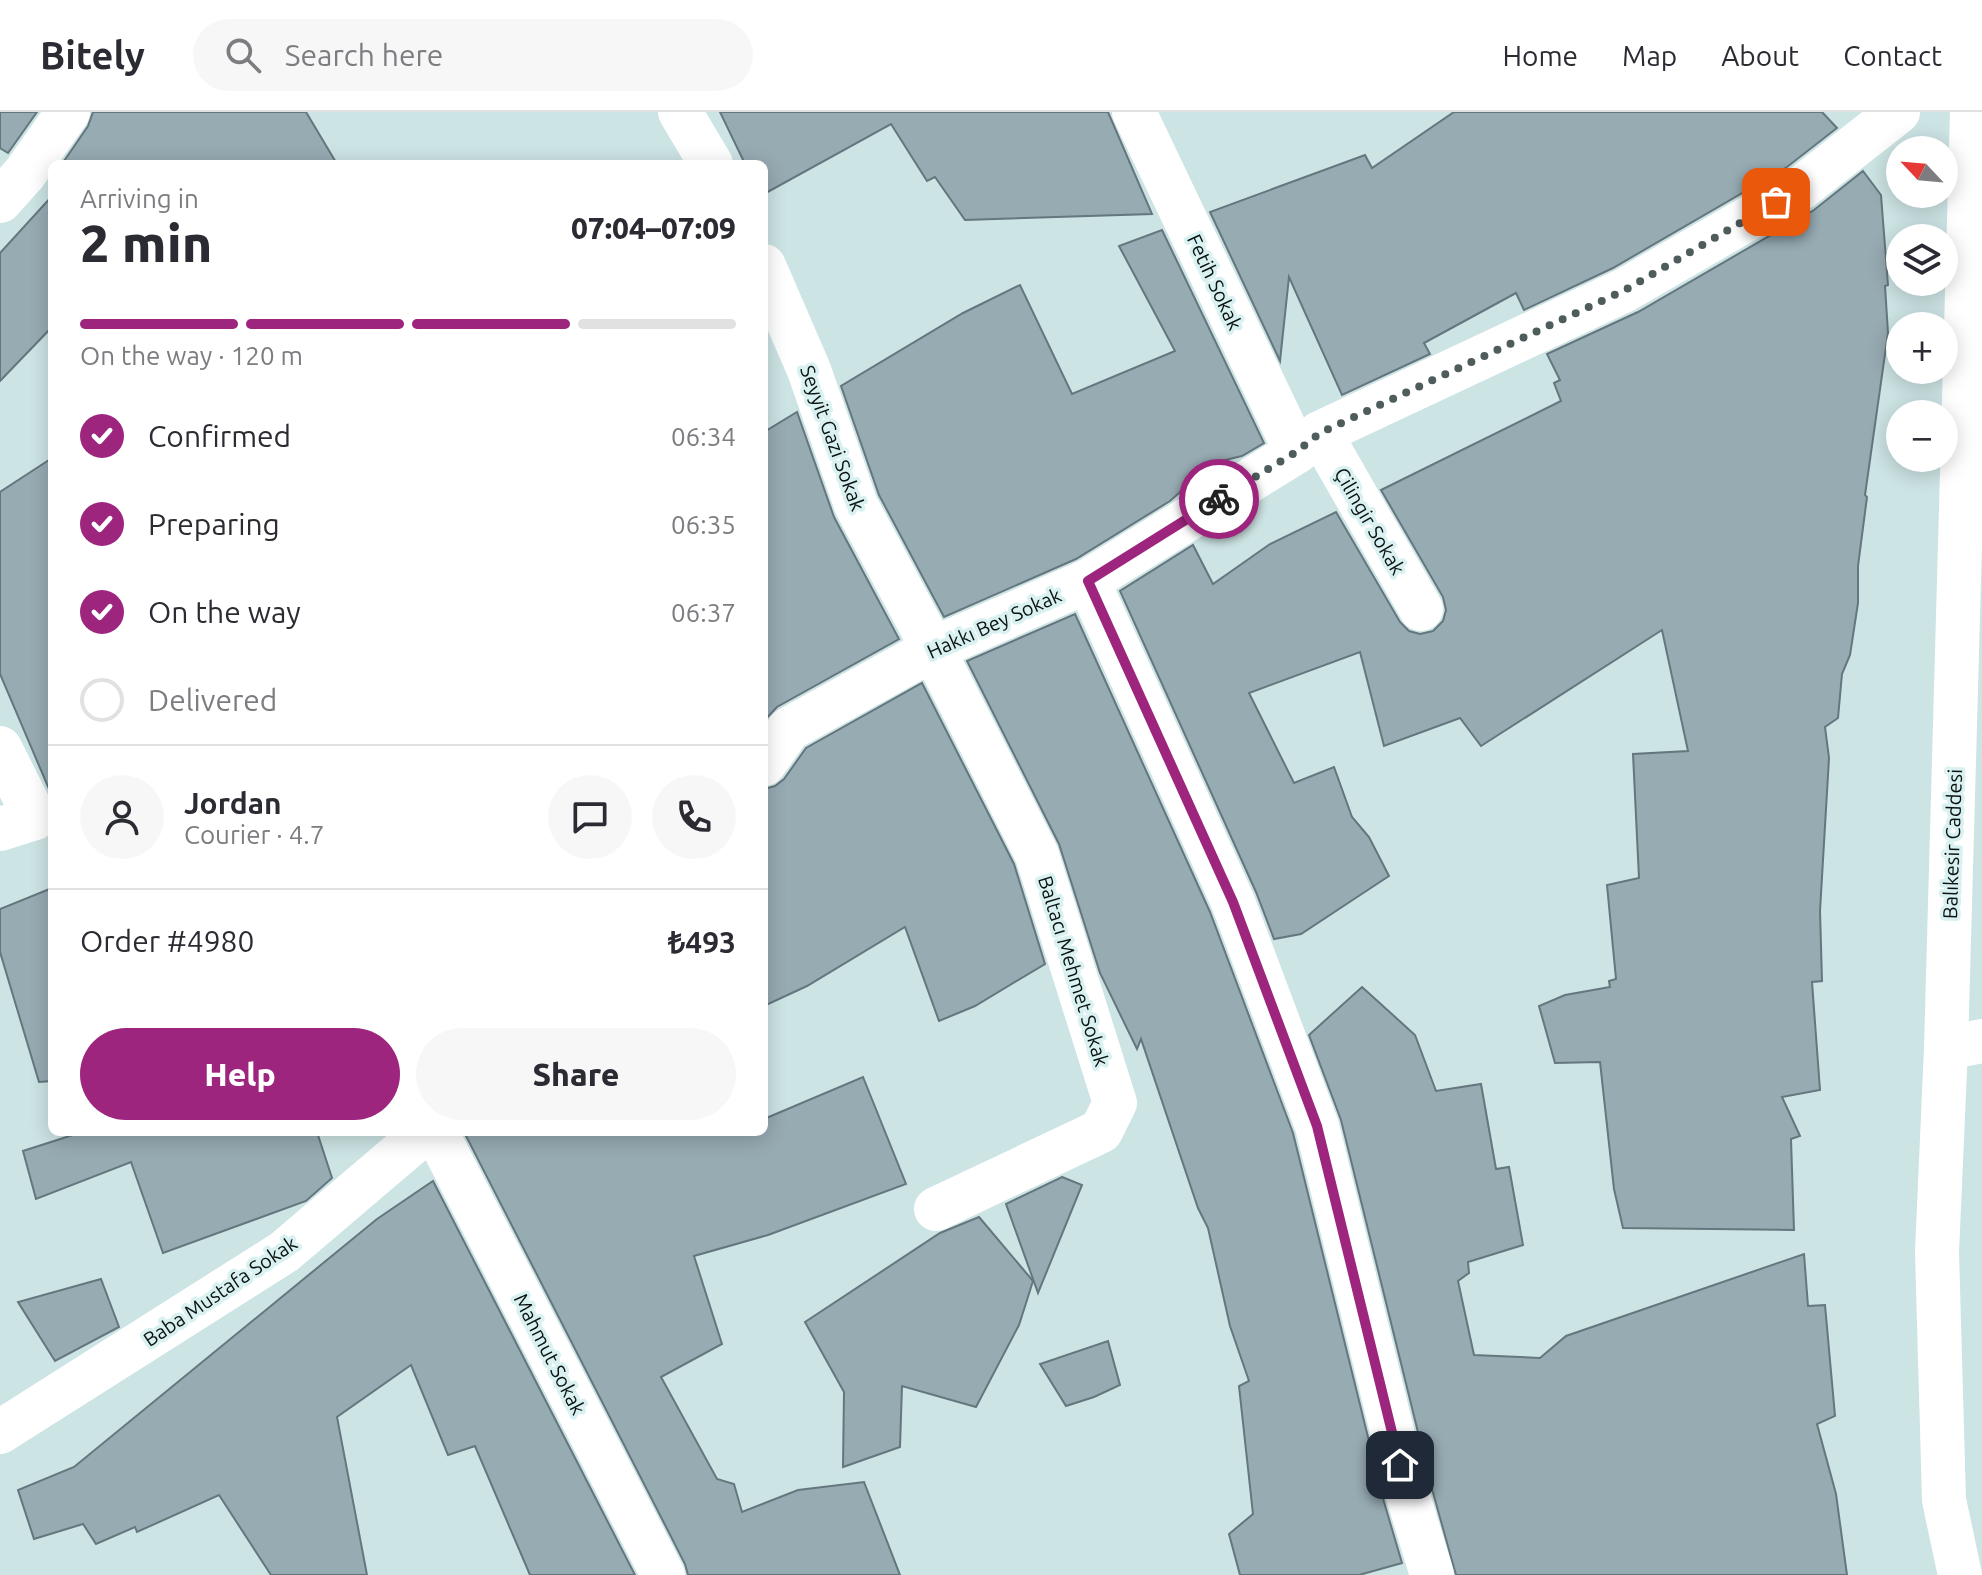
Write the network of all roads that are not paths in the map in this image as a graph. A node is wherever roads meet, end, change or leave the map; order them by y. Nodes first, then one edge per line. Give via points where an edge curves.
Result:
1 (68, 112) edge
2 (680, 112) edge
3 (1134, 112) edge
4 (1898, 112) edge
5 (1972, 112) edge
6 (709, 160) edge
7 (26, 189) edge
8 (768, 275) edge
9 (1308, 443) junction
10 (1088, 581) junction
11 (1421, 609) dead end
12 (933, 649) junction
13 (0, 748) edge
14 (768, 758) edge
15 (0, 829) edge
16 (1964, 1044) edge
17 (420, 1136) edge
18 (438, 1136) edge
19 (936, 1209) dead end
20 (0, 1432) edge
21 (663, 1575) edge
22 (1432, 1575) edge
23 (1960, 1575) edge

1 - 7 street
2 - 6 street
3 - 9 street, Fetih Sokak
4 - 9 street, Hakkı Bey Sokak via 1801,188 1625,290
5 - 16 street, Balıkesir Caddesi
8 - 12 street, Seyyit Gazi Sokak via 809,370 856,505
9 - 10 street, Hakkı Bey Sokak
9 - 11 street, Çilingir Sokak
10 - 12 street, Hakkı Bey Sokak
10 - 22 street via 1233,902 1317,1126
12 - 14 street, Hakkı Bey Sokak via 789,729
12 - 19 street, Baltacı Mehmet Sokak via 1037,855 1115,1103 1101,1131
13 - 15 street via 35,818
16 - 23 street, Balıkesir Caddesi via 1937,1252 1944,1500
17 - 20 street, Baba Mustafa Sokak via 284,1252
18 - 21 street, Mahmut Sokak

